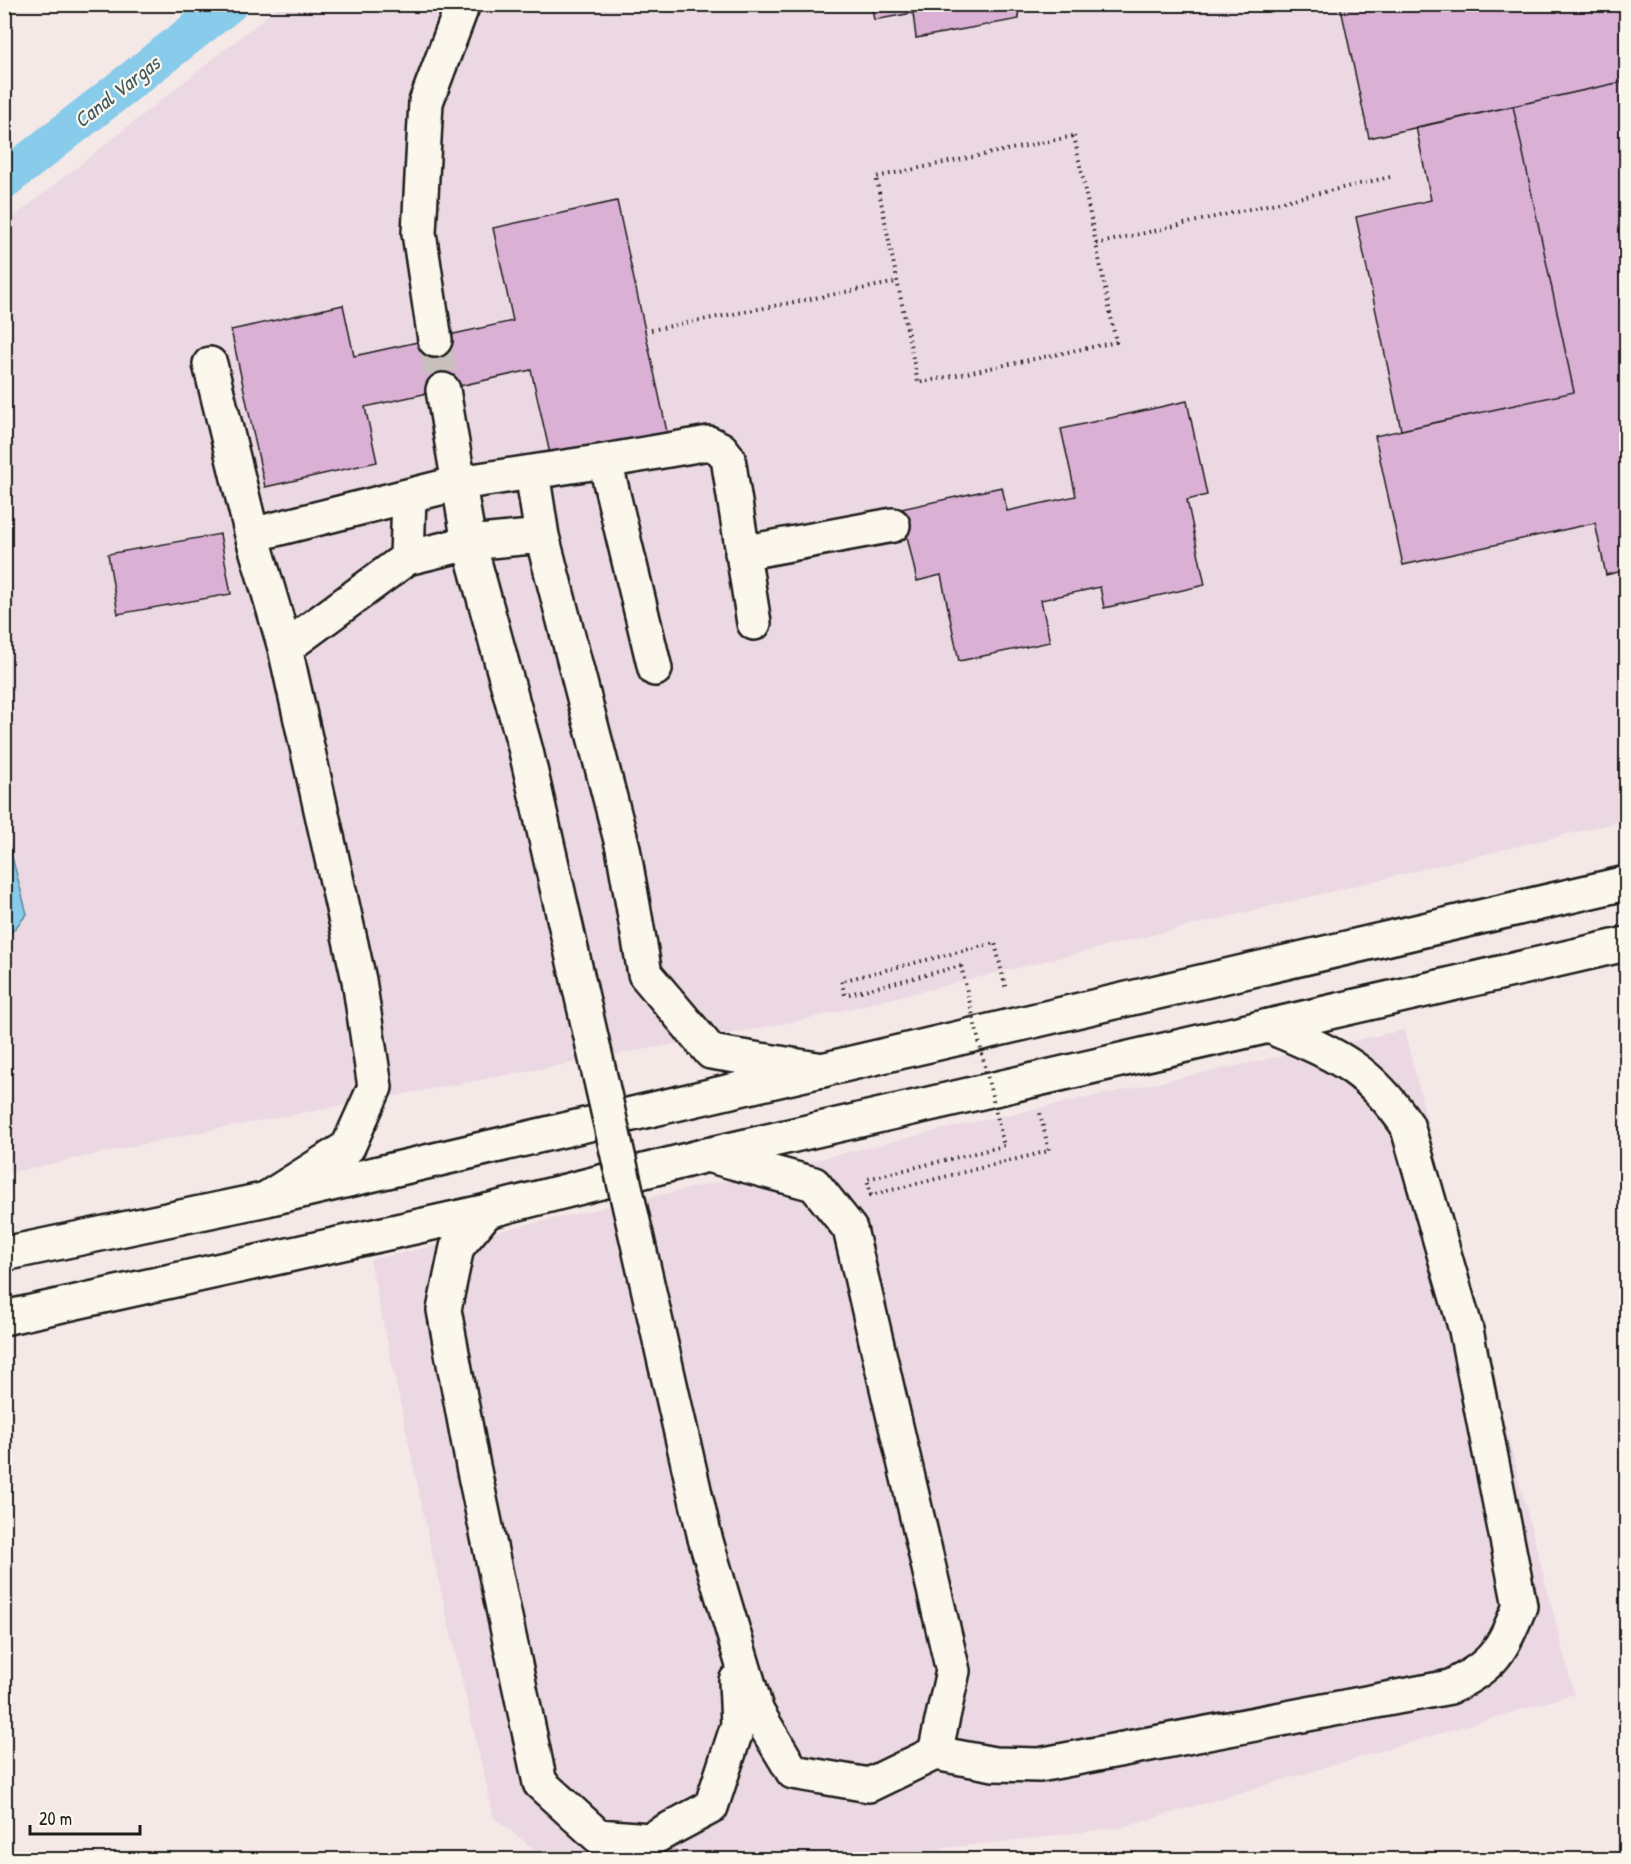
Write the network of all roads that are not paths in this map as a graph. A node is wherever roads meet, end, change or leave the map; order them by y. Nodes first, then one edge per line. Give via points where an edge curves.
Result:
1 (463, 4) edge
2 (435, 340) tunnel mouth
3 (210, 364) dead end
4 (443, 390) tunnel mouth
5 (605, 462) junction
6 (532, 472) junction
7 (459, 483) junction
8 (409, 496) junction
9 (893, 525) dead end
10 (252, 535) junction
11 (542, 536) junction
12 (469, 543) junction
13 (742, 553) junction
14 (407, 558) junction
15 (754, 623) dead end
16 (285, 648) junction
17 (655, 669) dead end
18 (1626, 883) edge
19 (1626, 944) edge
20 (1269, 1026) junction
21 (825, 1070) junction
22 (707, 1155) junction
23 (267, 1199) junction
24 (487, 1211) junction
25 (4, 1254) edge
26 (4, 1318) edge
27 (733, 1625) junction
28 (935, 1753) junction

1 - 2 main road via 426,102 419,233
3 - 10 main road
4 - 7 main road
5 - 6 main road
5 - 13 main road via 709,443 721,449 728,458
5 - 17 main road
6 - 7 main road
6 - 11 main road
7 - 8 main road
7 - 12 main road
8 - 10 main road
8 - 14 main road
9 - 13 main road
10 - 16 main road
11 - 12 main road
11 - 21 main road via 623,848 645,974 711,1052
12 - 14 main road
12 - 27 main road, bridge via 526,751 705,1538
13 - 15 main road
14 - 16 main road
16 - 23 main road via 359,980 375,1087 348,1147
18 - 21 main road
19 - 20 main road
20 - 22 main road
20 - 28 main road via 1357,1068 1388,1097 1407,1125 1466,1330 1520,1606 1506,1640 1492,1661 1476,1675 1450,1688 1039,1765 994,1764
21 - 23 main road
22 - 24 main road
22 - 28 main road via 814,1184 850,1229 953,1671
23 - 25 main road
24 - 26 main road
24 - 27 main road via 457,1247 444,1310 540,1783 598,1836 649,1840 711,1807 738,1725
27 - 28 main road via 757,1712 793,1773 869,1785

